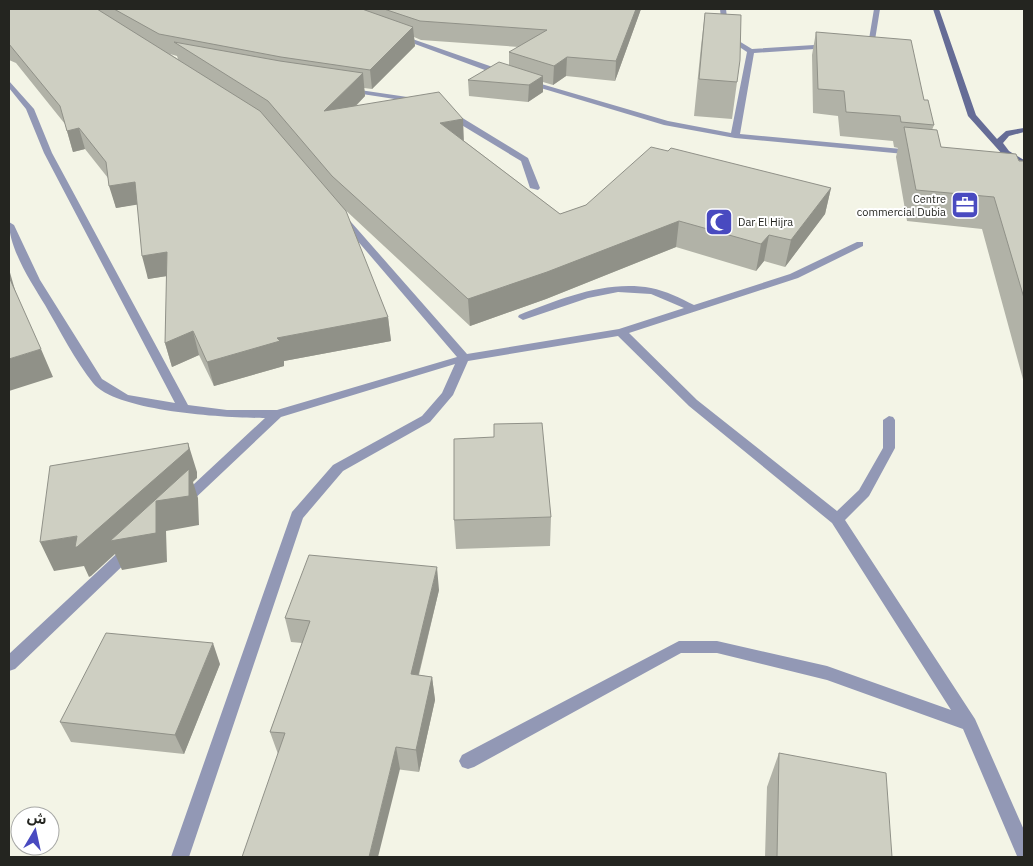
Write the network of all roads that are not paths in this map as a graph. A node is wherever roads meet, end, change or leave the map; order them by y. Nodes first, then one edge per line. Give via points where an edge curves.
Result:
1 (723, 9) edge
2 (877, 9) edge
3 (936, 9) edge
4 (388, 32) edge
5 (856, 45) edge
6 (839, 46) edge
7 (751, 51) junction
8 (513, 78) edge
9 (522, 81) edge
10 (9, 83) edge
11 (341, 88) edge
12 (1024, 130) edge
13 (735, 136) junction
14 (1002, 149) junction
15 (919, 154) edge
16 (1005, 163) edge
17 (1024, 164) edge
18 (535, 188) dead end
19 (331, 204) edge
20 (9, 225) edge
21 (860, 244) dead end
22 (694, 309) junction
23 (522, 316) dead end
24 (621, 332) junction
25 (464, 358) junction
26 (184, 408) junction
27 (277, 414) junction
28 (889, 420) dead end
29 (176, 508) edge
30 (836, 519) junction
31 (140, 542) edge
32 (9, 664) edge
33 (969, 724) junction
34 (468, 761) dead end
35 (1024, 850) edge
36 (180, 857) edge

1 - 7 street via 726,36
2 - 5 street via 872,40
3 - 14 street via 972,116
4 - 8 street
6 - 7 street
7 - 13 street
9 - 13 street via 668,123
10 - 26 street via 30,109 48,154
11 - 18 street via 417,100 437,107 525,160
12 - 14 street via 1001,137
13 - 15 street
14 - 17 street
16 - 17 street
19 - 25 street
20 - 26 street via 35,280 98,382 125,398
21 - 22 street via 794,276
22 - 23 street via 652,291 618,287
22 - 24 street
24 - 25 street
24 - 30 street via 693,403
25 - 27 street
25 - 36 street via 447,395 426,418 338,468 297,516
26 - 27 street via 227,414
27 - 29 street
28 - 30 street via 889,448 864,493
30 - 33 street
31 - 32 street
33 - 34 street via 827,673 717,647 679,647
33 - 35 street

